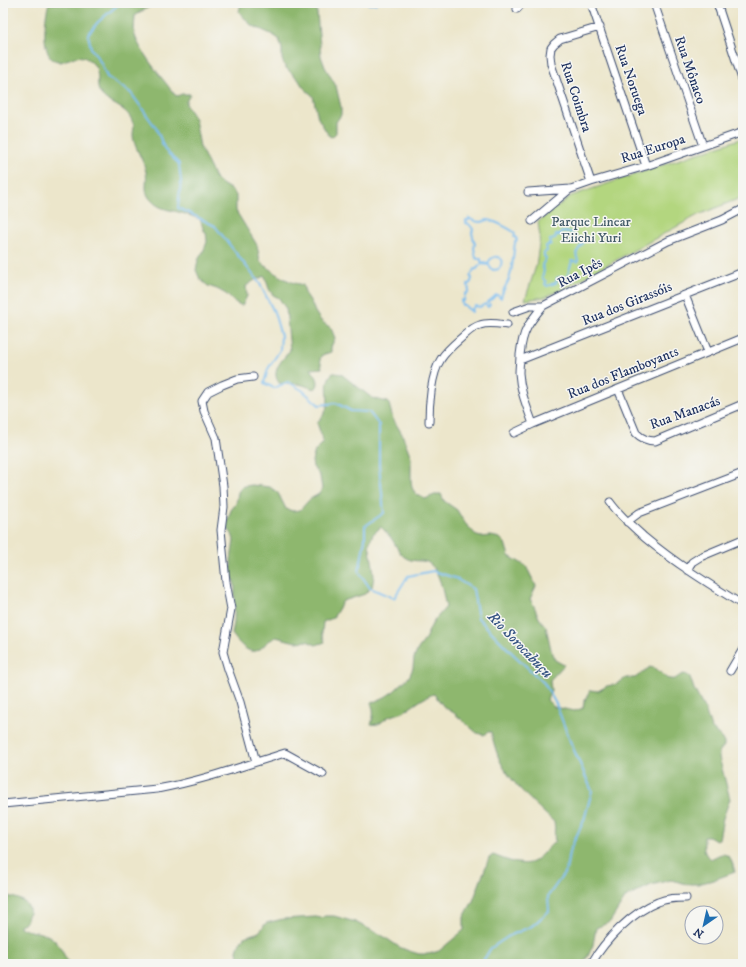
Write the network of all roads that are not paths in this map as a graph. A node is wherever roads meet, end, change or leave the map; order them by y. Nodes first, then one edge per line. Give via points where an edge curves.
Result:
1 (591, 3) edge
2 (654, 3) edge
3 (717, 3) edge
4 (600, 27) junction
5 (743, 82) edge
6 (743, 132) edge
7 (703, 146) junction
8 (646, 166) junction
9 (591, 182) junction
10 (571, 189) junction
11 (528, 192) dead end
12 (743, 209) edge
13 (532, 221) dead end
14 (743, 272) edge
15 (685, 295) junction
16 (544, 306) junction
17 (513, 312) dead end
18 (507, 325) dead end
19 (743, 338) edge
20 (708, 352) junction
21 (520, 360) junction
22 (253, 377) dead end
23 (618, 389) junction
24 (743, 404) edge
25 (429, 422) dead end
26 (533, 424) junction
27 (514, 433) dead end
28 (743, 473) edge
29 (610, 502) dead end
30 (627, 522) junction
31 (743, 539) edge
32 (687, 570) junction
33 (743, 605) edge
34 (743, 649) edge
35 (730, 671) dead end
36 (256, 762) junction
37 (323, 774) dead end
38 (3, 804) edge
39 (686, 898) dead end
40 (591, 964) edge

1 - 4 street, Rua Noruega
2 - 7 street, Rua Mônaco
3 - 5 street
4 - 8 street, Rua Noruega
4 - 9 street, Rua Coimbra via 560,39 551,48 550,55
6 - 7 street, Rua Europa
7 - 8 street, Rua Europa
8 - 9 street, Rua Europa
9 - 10 street, Rua Europa
10 - 11 street, Rua Europa
10 - 13 street, Rua Europa
12 - 16 street, Rua Ipês via 668,241
14 - 15 street, Rua dos Girassóis
15 - 20 street
15 - 21 street, Rua dos Girassóis
16 - 17 street via 530,306
16 - 21 street, Rua Ipês via 527,328
18 - 25 street via 479,325 471,329 444,354 435,372
19 - 20 street, Rua dos Flamboyants
20 - 23 street, Rua dos Flamboyants
21 - 26 street, Rua Ipês via 521,385
22 - 36 street via 237,379 222,385 208,392 202,401 216,438 223,486 221,530 231,608 223,652
23 - 24 street, Rua Manacás via 636,433 641,438 649,440 655,440
23 - 26 street, Rua dos Flamboyants
26 - 27 street, Rua dos Flamboyants
28 - 30 street via 639,513
29 - 30 street
30 - 32 street
31 - 32 street via 700,557 692,562
32 - 33 street
34 - 35 street
36 - 37 street via 285,753
36 - 38 street via 199,780 157,789
39 - 40 street via 670,898 647,907 614,933

